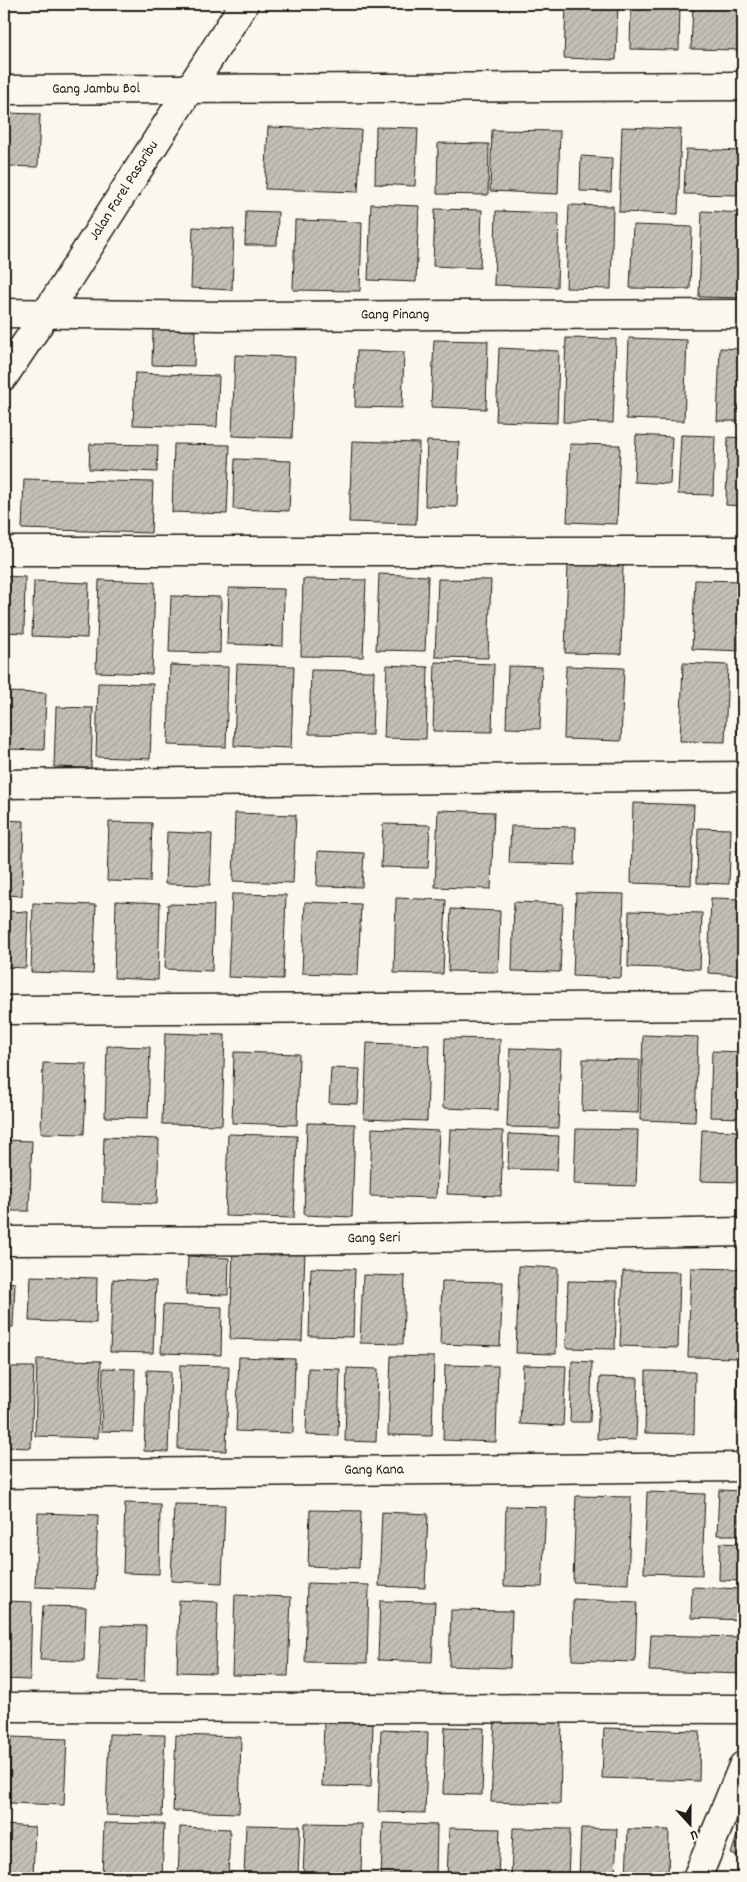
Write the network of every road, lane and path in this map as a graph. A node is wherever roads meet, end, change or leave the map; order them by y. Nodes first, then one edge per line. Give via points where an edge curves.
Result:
1 (244, 4) edge
2 (743, 86) edge
3 (190, 87) junction
4 (4, 90) edge
5 (47, 312) junction
6 (4, 313) edge
7 (743, 314) edge
8 (4, 376) edge
9 (4, 551) edge
10 (743, 551) edge
11 (743, 776) edge
12 (4, 784) edge
13 (743, 1006) edge
14 (4, 1010) edge
15 (743, 1232) edge
16 (4, 1241) edge
17 (743, 1467) edge
18 (4, 1474) edge
19 (4, 1707) edge
20 (743, 1709) edge
21 (743, 1766) edge
22 (697, 1878) edge

1 - 3 street, Jalan Farel Pasaribu
2 - 3 street, Gang Jambu Bol
3 - 4 street, Gang Jambu Bol
3 - 5 street, Jalan Farel Pasaribu
5 - 6 street, Gang Pinang
5 - 7 street, Gang Pinang via 222,316
5 - 8 street, Jalan Farel Pasaribu
9 - 10 street
11 - 12 street
13 - 14 street
15 - 16 street, Gang Seri via 304,1240
17 - 18 street, Gang Kana
19 - 20 street
21 - 22 street

